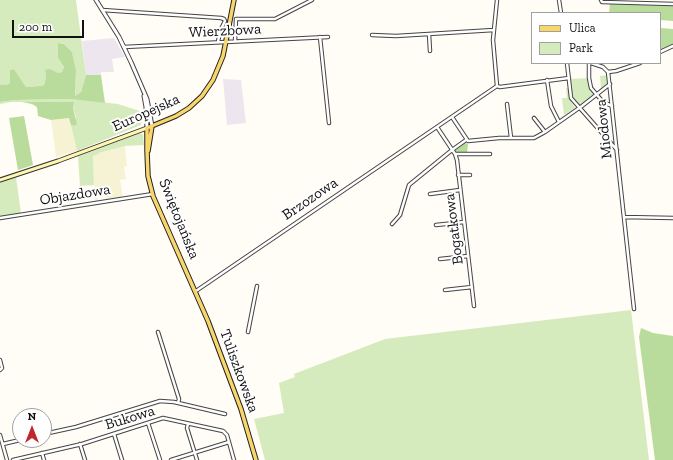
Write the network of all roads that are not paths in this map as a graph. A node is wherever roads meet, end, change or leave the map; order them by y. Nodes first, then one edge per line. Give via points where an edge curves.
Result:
1 (96, 0) edge
2 (234, 0) edge
3 (312, 0) edge
4 (497, 0) edge
5 (559, 0) edge
6 (601, 1) edge
7 (673, 4) edge
8 (102, 10) junction
9 (561, 12) edge
10 (494, 30) junction
11 (429, 34) junction
12 (372, 35) dead end
13 (328, 36) dead end
14 (320, 37) junction
15 (235, 41) junction
16 (218, 42) junction
17 (226, 42) junction
18 (673, 46) edge
19 (124, 47) junction
20 (430, 51) dead end
21 (661, 52) edge
22 (567, 64) edge
23 (590, 64) edge
24 (593, 64) edge
25 (637, 64) edge
26 (608, 72) junction
27 (568, 78) junction
28 (547, 80) junction
29 (610, 84) junction
30 (497, 86) junction
31 (143, 91) junction
32 (597, 95) junction
33 (507, 104) dead end
34 (612, 106) junction
35 (579, 108) junction
36 (452, 117) junction
37 (534, 118) dead end
38 (559, 122) junction
39 (329, 123) dead end
40 (152, 126) junction
41 (437, 127) junction
42 (147, 128) junction
43 (545, 132) junction
44 (511, 138) junction
45 (466, 140) junction
46 (452, 150) junction
47 (617, 151) junction
48 (147, 154) junction
49 (455, 154) junction
50 (490, 154) dead end
51 (458, 175) junction
52 (470, 175) dead end
53 (0, 180) edge
54 (460, 190) junction
55 (153, 194) junction
56 (430, 194) dead end
57 (624, 217) junction
58 (0, 218) edge
59 (673, 218) edge
60 (464, 222) junction
61 (392, 224) dead end
62 (436, 225) dead end
63 (468, 256) junction
64 (440, 259) dead end
65 (257, 286) dead end
66 (472, 287) junction
67 (445, 290) dead end
68 (196, 291) junction
69 (474, 306) dead end
70 (634, 309) dead end
71 (158, 332) dead end
72 (248, 332) dead end
73 (0, 360) edge
74 (0, 370) edge
75 (178, 403) junction
76 (225, 414) dead end
77 (148, 423) junction
78 (188, 424) junction
79 (52, 432) edge
80 (114, 434) junction
81 (0, 435) edge
82 (12, 442) edge
83 (229, 442) junction
84 (3, 444) junction
85 (80, 444) junction
86 (42, 453) junction
87 (194, 453) junction
88 (7, 460) edge
89 (13, 460) edge
90 (44, 460) edge
91 (85, 460) edge
92 (122, 460) edge
93 (160, 460) edge
94 (171, 460) edge
95 (197, 460) edge
96 (234, 460) edge
97 (256, 460) edge

1 - 8 street, Świętojańska
2 - 17 main road, Europejska
3 - 15 street via 275,19 236,19
4 - 10 street
5 - 9 street
6 - 7 street
8 - 16 street via 221,18 225,21 218,35
8 - 19 street, Świętojańska
10 - 11 street
10 - 30 street
11 - 12 street
11 - 20 street
13 - 14 street, Wierzbowa
14 - 15 street, Wierzbowa
14 - 39 street
15 - 17 street, Wierzbowa
16 - 17 street, Wierzbowa
16 - 19 street, Wierzbowa
17 - 40 main road, Europejska via 218,71 202,96 183,112
18 - 21 street
19 - 31 street, Świętojańska
22 - 27 street
23 - 32 street via 591,87
24 - 26 street via 603,67
25 - 26 street
26 - 29 street, Miodowa
27 - 28 street
27 - 35 street via 571,96
28 - 30 street
28 - 38 street via 551,106
29 - 32 street
29 - 34 street, Miodowa
30 - 36 street, Brzozowa
31 - 40 street, Świętojańska
31 - 42 street, Świętojańska
32 - 34 street via 603,102
32 - 35 street
33 - 44 street
34 - 47 street, Miodowa
35 - 38 street
35 - 47 street
36 - 41 street, Brzozowa
36 - 45 street
37 - 43 street
38 - 43 street
40 - 42 main road, Europejska
40 - 48 main road, Świętojańska
41 - 46 street
41 - 68 street, Brzozowa
42 - 48 main road, Świętojańska
42 - 53 main road, Europejska
43 - 44 street via 534,138
44 - 45 street
45 - 46 street
46 - 49 street, Bogatkowa
46 - 61 street via 409,185 400,215
47 - 57 street, Miodowa
48 - 55 main road, Świętojańska via 148,176
49 - 50 street
49 - 51 street, Bogatkowa
51 - 52 street
51 - 54 street, Bogatkowa
54 - 56 street
54 - 60 street, Bogatkowa
55 - 58 street, Objazdowa
55 - 68 main road, Świętojańska
57 - 59 street
57 - 70 street, Miodowa
60 - 62 street
60 - 63 street, Bogatkowa
63 - 64 street
63 - 66 street, Bogatkowa
65 - 72 street
66 - 67 street
66 - 69 street, Bogatkowa
68 - 97 main road, Tuliszkowska via 237,398
71 - 75 street
73 - 74 street
75 - 76 street
75 - 79 street via 158,401
77 - 78 street, Bukowa via 165,418
77 - 80 street, Bukowa
77 - 93 street
78 - 83 street, Bukowa via 223,431
78 - 87 street
80 - 85 street, Bukowa
80 - 92 street
81 - 84 street
82 - 84 street
83 - 87 street
83 - 96 street
84 - 88 street
85 - 86 street, Bukowa
85 - 91 street
86 - 89 street, Bukowa
86 - 90 street
87 - 94 street
87 - 95 street

